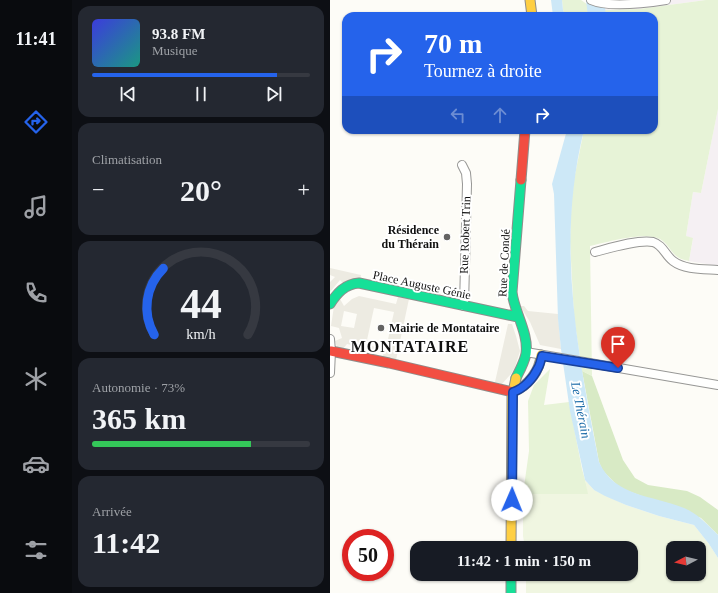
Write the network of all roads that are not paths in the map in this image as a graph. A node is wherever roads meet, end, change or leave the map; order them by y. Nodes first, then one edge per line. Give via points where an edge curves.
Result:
1 (530, 0) edge
2 (535, 0) edge
3 (591, 0) edge
4 (666, 0) edge
5 (532, 12) edge
6 (534, 12) edge
7 (525, 134) edge
8 (462, 164) dead end
9 (595, 252) dead end
10 (718, 270) edge
11 (330, 304) edge
12 (464, 306) junction
13 (518, 317) junction
14 (330, 339) edge
15 (332, 351) junction
16 (526, 352) junction
17 (542, 356) junction
18 (330, 373) edge
19 (718, 385) edge
20 (513, 392) junction
21 (511, 541) edge
22 (511, 581) edge
23 (511, 593) edge

1 - 5 main road
2 - 6 main road
3 - 4 street via 605,4
7 - 13 main road, Rue de Condé via 512,284 512,296
8 - 12 street, Rue Robert Trin via 467,184
9 - 10 street via 649,241 658,244 672,260 682,265
11 - 12 main road, Place Auguste Génie via 343,288 354,283
12 - 13 main road, Place Auguste Génie
13 - 16 main road, Rue de Condé via 525,338
14 - 15 street
15 - 18 street
15 - 20 main road
16 - 17 street
16 - 20 main road, Rue de Condé
17 - 19 street
17 - 20 main road via 539,368 532,377 523,387
20 - 21 main road, Rue de Condé
22 - 23 main road

